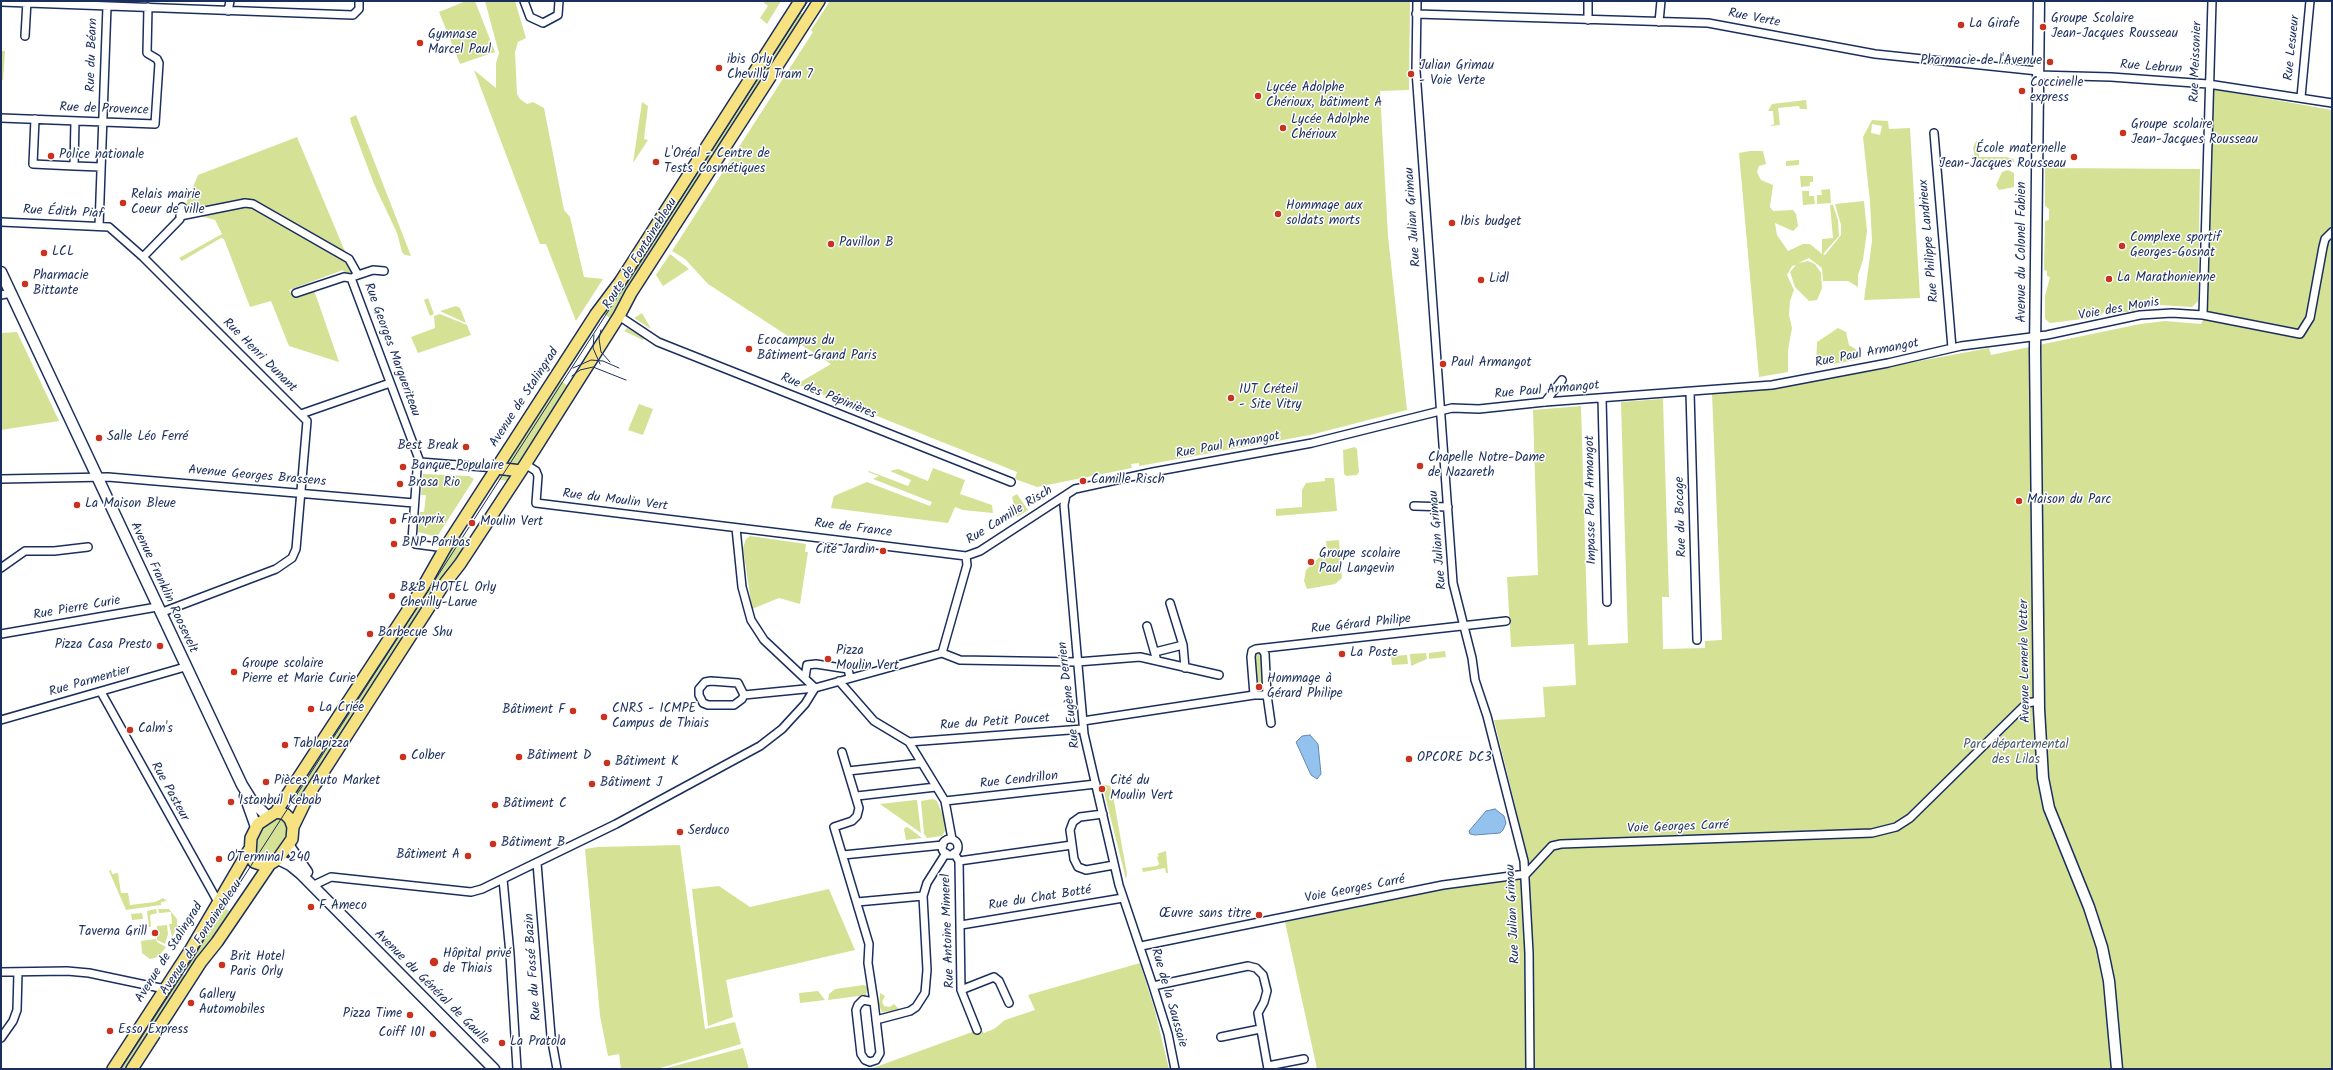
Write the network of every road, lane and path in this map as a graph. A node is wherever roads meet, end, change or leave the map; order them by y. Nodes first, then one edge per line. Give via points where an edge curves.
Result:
1 (230, 1) edge
2 (359, 1) edge
3 (524, 1) edge
4 (559, 1) edge
5 (800, 1) edge
6 (819, 1) edge
7 (1417, 1) edge
8 (1588, 1) edge
9 (1660, 1) edge
10 (2039, 1) edge
11 (2212, 1) edge
12 (2310, 1) edge
13 (1, 2) edge
14 (27, 2) edge
15 (107, 6) junction
16 (148, 8) junction
17 (228, 11) junction
18 (1416, 14) junction
19 (1588, 20) junction
20 (1659, 22) junction
21 (26, 36) dead end
22 (2038, 74) junction
23 (2208, 84) junction
24 (2301, 97) junction
25 (2332, 103) edge
26 (1, 118) edge
27 (35, 120) junction
28 (75, 122) junction
29 (103, 122) junction
30 (1934, 133) dead end
31 (74, 166) junction
32 (101, 167) junction
33 (182, 207) dead end
34 (180, 216) junction
35 (1, 222) edge
36 (99, 226) junction
37 (2332, 232) edge
38 (143, 257) junction
39 (384, 271) dead end
40 (1, 272) edge
41 (355, 277) junction
42 (296, 293) dead end
43 (6, 294) edge
44 (2203, 315) junction
45 (619, 316) junction
46 (2036, 336) junction
47 (1952, 348) junction
48 (1562, 380) dead end
49 (390, 383) junction
50 (1690, 392) junction
51 (1602, 398) junction
52 (1545, 402) junction
53 (1441, 411) junction
54 (301, 414) junction
55 (420, 462) junction
56 (523, 467) junction
57 (496, 468) junction
58 (98, 477) junction
59 (1, 479) edge
60 (1011, 482) dead end
61 (301, 493) junction
62 (1066, 495) junction
63 (414, 503) junction
64 (1414, 506) dead end
65 (1448, 507) junction
66 (736, 528) junction
67 (88, 547) dead end
68 (445, 548) junction
69 (966, 556) junction
70 (1, 568) edge
71 (1607, 602) dead end
72 (1170, 603) dead end
73 (158, 610) junction
74 (1506, 621) dead end
75 (1147, 626) dead end
76 (1463, 626) junction
77 (1, 634) edge
78 (1697, 640) dead end
79 (1183, 645) junction
80 (1262, 649) junction
81 (1155, 652) junction
82 (942, 653) junction
83 (1157, 661) junction
84 (1077, 662) junction
85 (185, 667) junction
86 (1185, 668) junction
87 (1219, 675) dead end
88 (805, 678) junction
89 (850, 678) junction
90 (839, 681) junction
91 (815, 688) junction
92 (101, 692) junction
93 (1254, 694) junction
94 (744, 695) junction
95 (1266, 695) junction
96 (2039, 701) junction
97 (1, 720) edge
98 (1083, 721) junction
99 (1271, 723) dead end
100 (1083, 728) junction
101 (909, 742) junction
102 (842, 752) dead end
103 (921, 763) junction
104 (848, 771) junction
105 (1096, 784) junction
106 (242, 785) junction
107 (936, 787) junction
108 (857, 796) junction
109 (945, 801) junction
110 (272, 814) junction
111 (1103, 814) junction
112 (256, 827) junction
113 (293, 827) junction
114 (952, 839) junction
115 (943, 845) junction
116 (1072, 845) junction
117 (289, 846) junction
118 (249, 850) junction
119 (946, 853) junction
120 (954, 853) junction
121 (843, 855) junction
122 (274, 861) junction
123 (958, 862) junction
124 (537, 863) junction
125 (1114, 865) junction
126 (1526, 874) junction
127 (503, 879) junction
128 (315, 884) junction
129 (924, 896) junction
130 (1123, 898) junction
131 (218, 902) junction
132 (857, 902) junction
133 (961, 925) junction
134 (1136, 934) joint
135 (1141, 946) junction
136 (1, 972) edge
137 (18, 972) junction
138 (1153, 986) junction
139 (165, 989) junction
140 (961, 990) junction
141 (874, 1002) junction
142 (1009, 1003) dead end
143 (876, 1020) junction
144 (1260, 1029) junction
145 (977, 1030) dead end
146 (1221, 1037) dead end
147 (1, 1038) edge
148 (1304, 1059) dead end
149 (1268, 1068) edge
150 (113, 1069) edge
151 (132, 1069) edge
152 (494, 1069) edge
153 (517, 1069) edge
154 (557, 1069) edge
155 (1175, 1069) edge
156 (1530, 1069) edge
157 (2117, 1069) edge

1 - 17 street
2 - 17 street via 359,9 353,15
3 - 4 street via 530,17 543,23 552,20 558,14
5 - 57 main road, Avenue de Stalingrad via 620,282 596,314
6 - 45 main road, Route de Fontainebleau via 631,293
7 - 18 street, Rue Julian Grimau
8 - 19 street
9 - 20 street
10 - 22 street, Avenue du Colonel Fabien
11 - 23 street, Rue Meissonier
12 - 24 street, Rue Lesueur
13 - 14 street
14 - 15 street
14 - 21 street
15 - 16 street
15 - 29 street, Rue du Béarn
16 - 17 street
16 - 29 street, Rue de Provence via 147,53 159,63 154,124
18 - 19 street, Rue Verte
18 - 53 street, Rue Julian Grimau via 1416,71
19 - 20 street, Rue Verte
20 - 22 street, Rue Verte via 1708,23 1875,54
22 - 23 street, Rue Lebrun
22 - 46 street, Avenue du Colonel Fabien
23 - 24 street, Rue Lebrun
23 - 44 street, Rue Meissonier
24 - 25 street, Rue Lebrun
26 - 27 street, Rue de Provence
27 - 28 street, Rue de Provence
27 - 31 street via 33,164
28 - 29 street, Rue de Provence
28 - 31 street
29 - 32 street, Rue du Béarn
30 - 47 street, Rue Philippe Landrieux
31 - 32 street
32 - 36 street, Rue du Béarn
33 - 34 street
34 - 38 street via 180,219
34 - 41 street via 245,203 253,204 349,259
35 - 36 street, Rue Édith Piaf
36 - 38 street, Rue Édith Piaf via 114,230
37 - 44 street, Voie des Monis via 2323,247 2310,318 2300,334
38 - 54 street, Rue Henri Dunant
39 - 41 street via 373,270
40 - 43 street, Avenue Franklin Roosevelt
41 - 42 street, Rue Georges Margueriteau via 344,277
41 - 49 street, Rue Georges Margueriteau
43 - 58 street, Avenue Franklin Roosevelt
44 - 46 street, Voie des Monis via 2140,315
45 - 56 main road, Route de Fontainebleau
45 - 60 street, Rue des Pépinières via 658,342
46 - 47 street, Rue Paul Armangot
46 - 96 street, Avenue Lemerle Vetter
47 - 50 street, Rue Paul Armangot via 1772,385
48 - 52 street
49 - 54 street
49 - 55 street, Rue Georges Margueriteau
50 - 51 street, Rue Paul Armangot
50 - 78 street, Rue du Bocage
51 - 52 street, Rue Paul Armangot
51 - 71 street, Impasse Paul Armangot
52 - 53 street, Rue Paul Armangot via 1479,409 1452,408
53 - 62 street, Rue Paul Armangot via 1312,443 1122,478 1075,489
53 - 65 street, Rue Julian Grimau
54 - 61 street, Rue Henri Dunant via 307,421
55 - 57 street
55 - 63 street
56 - 57 main road
56 - 66 street, Rue du Moulin Vert via 536,471 538,476 536,503
56 - 113 main road, Route de Fontainebleau via 303,802
57 - 68 main road, Avenue de Stalingrad
58 - 59 street, Avenue Georges Brassens
58 - 61 street, Avenue Georges Brassens
58 - 73 street, Avenue Franklin Roosevelt
61 - 63 street, Avenue Georges Brassens
61 - 73 street, Rue Pierre Curie via 296,550 285,565
62 - 69 street, Rue Camille Risch via 980,552
62 - 84 street, Rue Eugène Derrien via 1064,505
63 - 68 street via 412,536 415,544
64 - 65 street
65 - 76 street, Rue Julian Grimau via 1453,583
66 - 69 street, Rue de France
66 - 88 street via 742,587 751,620 764,640
67 - 70 street via 25,551
68 - 110 main road, Avenue de Stalingrad via 424,587 290,794
69 - 82 street via 967,565
72 - 79 street
73 - 77 street, Rue Pierre Curie
73 - 85 street, Avenue Franklin Roosevelt
74 - 76 street, Rue Gérard Philipe
75 - 81 street
76 - 80 street, Rue Gérard Philipe
76 - 126 street, Rue Julian Grimau
79 - 81 street
79 - 86 street
80 - 93 street via 1254,650 1251,654
80 - 95 street
81 - 83 street
82 - 84 street via 960,660
82 - 89 street
83 - 84 street via 1140,657
83 - 86 street
84 - 98 street, Rue Eugène Derrien
85 - 92 street, Rue Parmentier
85 - 106 street, Avenue Franklin Roosevelt
86 - 87 street
88 - 89 street via 807,665 816,664 848,669
88 - 91 street
89 - 90 street
90 - 91 street
90 - 101 street via 874,721
91 - 94 street
91 - 124 street via 805,704 782,729 760,746
92 - 97 street, Rue Parmentier
92 - 131 street, Rue Pasteur
93 - 95 street
93 - 98 street
94 - 94 street via 740,684 735,681 711,681 701,685 699,695 703,703 714,705 737,704
95 - 99 street
96 - 126 street, Voie Georges Carré via 2026,703 1910,818 1896,827 1872,833 1561,844 1552,846
96 - 157 street, Avenue Lemerle Vetter via 2046,797 2102,947 2109,981
98 - 100 street, Rue Eugène Derrien
100 - 101 street, Rue du Petit Poucet
100 - 105 street, Rue Eugène Derrien
101 - 103 street
102 - 104 street
103 - 104 street
103 - 107 street
104 - 108 street
105 - 109 street, Rue Cendrillon
105 - 111 street, Rue Eugène Derrien
106 - 110 street, Avenue Franklin Roosevelt via 252,801
106 - 112 street, Avenue Franklin Roosevelt
107 - 108 street
107 - 109 street
108 - 121 street via 859,808 855,819 834,826
109 - 114 street
110 - 112 main road
110 - 113 main road via 285,814
111 - 116 street via 1075,820 1070,828
111 - 125 street, Rue Eugène Derrien
112 - 118 main road
113 - 117 main road
114 - 115 street via 945,841
114 - 120 street via 958,844 958,849
115 - 119 street
115 - 121 street
116 - 123 street
116 - 125 street via 1075,862 1082,870
117 - 122 main road
117 - 128 street, Avenue du Général de Gaulle
118 - 122 main road via 254,862 260,864
118 - 131 main road, Avenue de Stalingrad
119 - 120 street
119 - 129 street via 927,883
120 - 123 street, Rue Antoine Mimerel
121 - 132 street
122 - 128 street, Avenue du Général de Gaulle via 294,867
122 - 151 main road, Avenue de Fontainebleau via 201,962
123 - 133 street, Rue Antoine Mimerel
124 - 127 street
124 - 154 street, Rue du Fossé Bazin via 551,1036
125 - 130 street, Rue Eugène Derrien
126 - 135 street, Voie Georges Carré via 1443,885
126 - 156 street, Rue Julian Grimau
127 - 128 street via 471,892 331,877
127 - 153 street
128 - 152 street, Avenue du Général de Gaulle via 350,925
129 - 132 street
129 - 143 street via 927,970 925,993 916,1007 910,1011
130 - 133 street, Rue du Chat Botté
130 - 134 street, Rue Eugène Derrien
131 - 139 main road, Avenue de Stalingrad
132 - 141 street via 869,944 868,963
133 - 140 street, Rue Antoine Mimerel
134 - 135 street, Rue de la Saussaie
135 - 138 street, Rue de la Saussaie
136 - 137 street
137 - 139 street via 89,973
137 - 147 street via 17,1010
138 - 144 street via 1252,966 1263,975 1267,991 1258,1013
138 - 155 street, Rue de la Saussaie via 1168,1034
139 - 150 main road, Avenue de Stalingrad
140 - 142 street via 994,978 999,981
140 - 145 street, Rue Antoine Mimerel
141 - 143 street
141 - 143 street via 863,1000 856,1010 861,1054 870,1062 876,1060 880,1052
144 - 146 street
144 - 149 street
148 - 149 street

